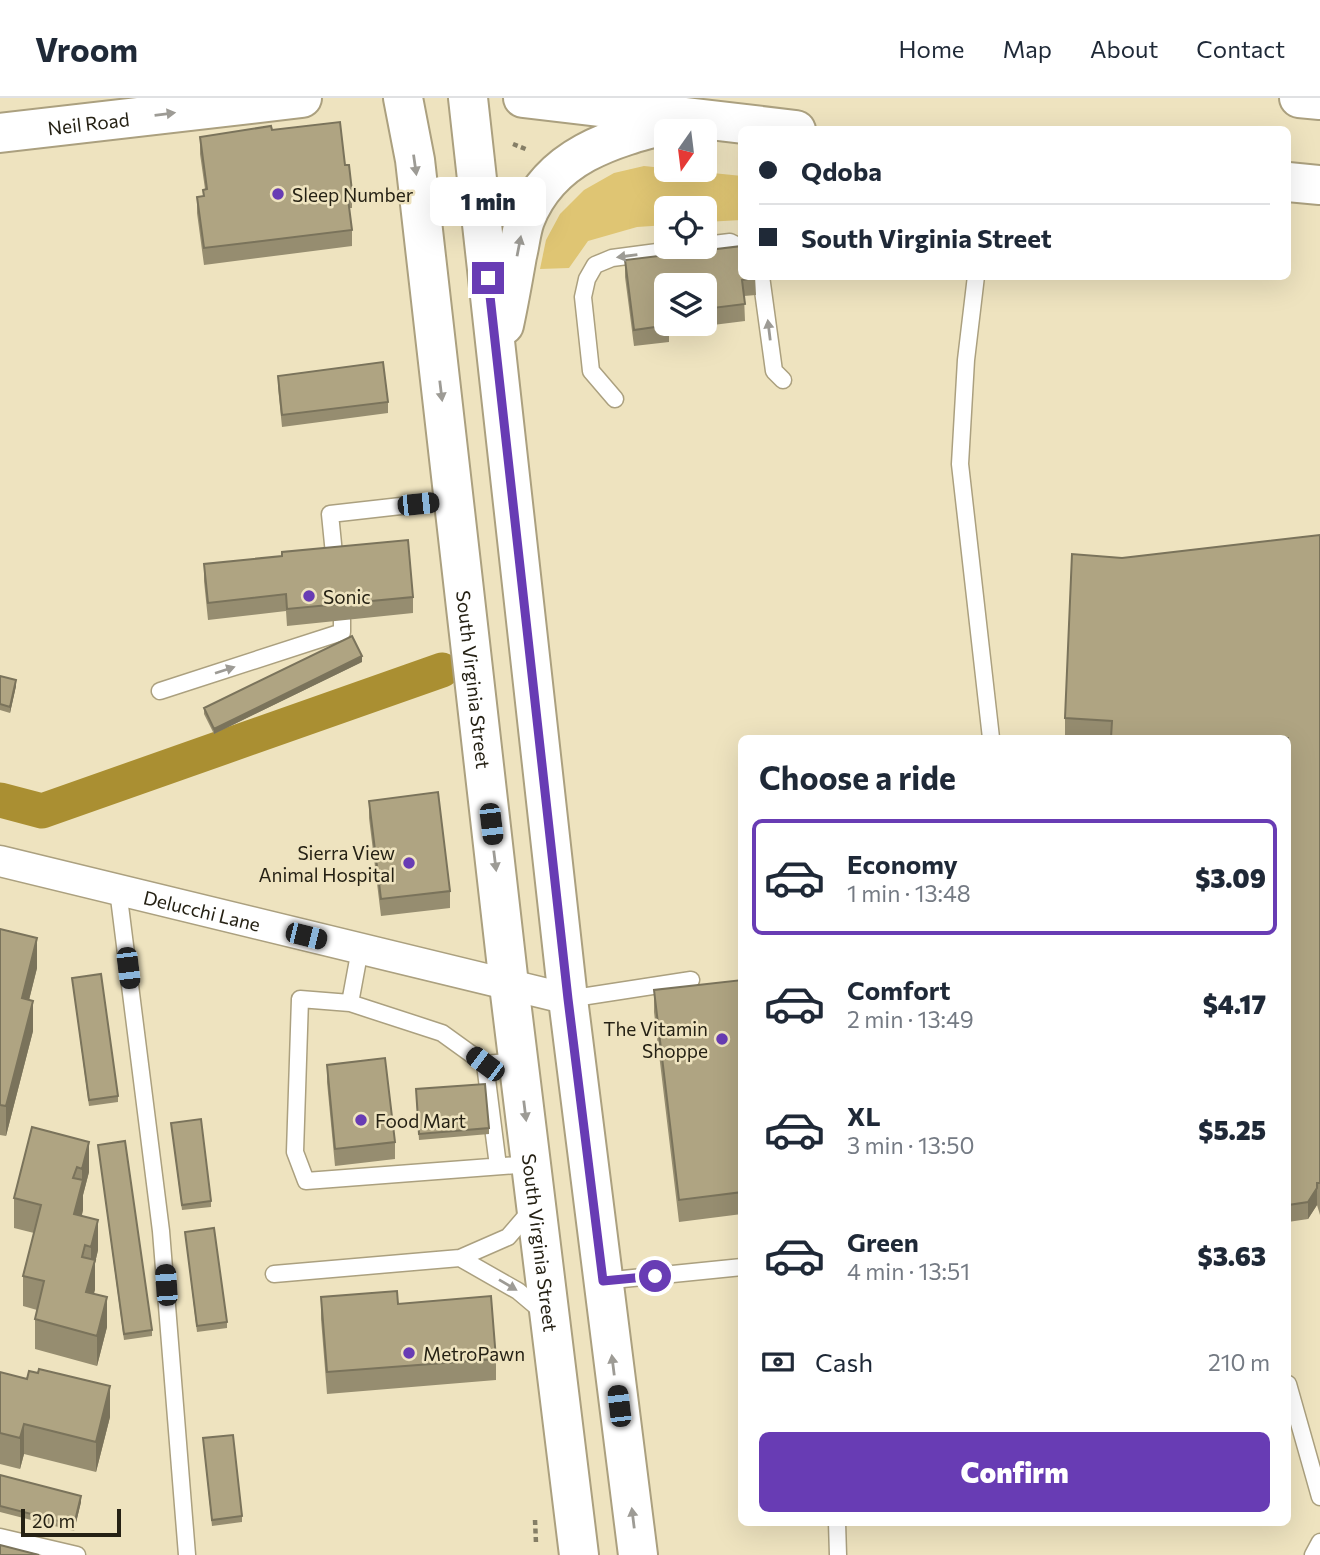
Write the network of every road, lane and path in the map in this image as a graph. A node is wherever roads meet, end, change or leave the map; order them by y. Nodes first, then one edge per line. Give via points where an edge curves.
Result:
1 (302, 98) edge
2 (403, 98) edge
3 (468, 98) edge
4 (523, 98) edge
5 (1299, 98) edge
6 (1320, 100) edge
7 (690, 118) junction
8 (761, 126) edge
9 (0, 133) edge
10 (1291, 183) edge
11 (1320, 185) edge
12 (717, 244) edge
13 (738, 246) edge
14 (654, 252) edge
15 (762, 280) edge
16 (976, 280) edge
17 (497, 361) junction
18 (783, 380) dead end
19 (615, 399) dead end
20 (454, 500) junction
21 (335, 564) edge
22 (342, 620) edge
23 (160, 691) dead end
24 (991, 735) edge
25 (0, 861) edge
26 (118, 890) junction
27 (360, 949) junction
28 (691, 980) dead end
29 (509, 985) junction
30 (568, 999) junction
31 (351, 1003) junction
32 (502, 1063) junction
33 (514, 1165) junction
34 (537, 1203) junction
35 (460, 1258) junction
36 (738, 1267) edge
37 (274, 1274) dead end
38 (603, 1281) junction
39 (551, 1319) junction
40 (1291, 1395) edge
41 (1320, 1497) edge
42 (837, 1526) edge
43 (0, 1537) edge
44 (1320, 1542) edge
45 (77, 1555) edge
46 (187, 1555) edge
47 (579, 1555) edge
48 (638, 1555) edge
49 (838, 1555) edge
50 (1313, 1555) edge

9 -> 1 main road, Neil Road
2 -> 20 main road, South Virginia Street via 415,160
3 - 17 main road
4 - 7 main road
5 - 6 main road
7 - 8 main road
17 -> 7 main road via 524,222 539,190 584,152
10 - 11 main road
12 - 13 lane
14 -> 19 lane via 612,258 595,265 587,279 583,297 591,371
18 -> 15 lane via 774,370
16 - 24 lane via 960,464
17 - 30 main road
20 - 21 lane via 330,514
20 -> 29 main road, South Virginia Street
23 -> 22 lane via 342,632
25 - 26 street, Delucchi Lane
26 - 27 street, Delucchi Lane
26 - 46 lane via 161,1231
27 - 29 street, Delucchi Lane
27 - 31 lane
28 - 30 lane
29 - 30 street, Delucchi Lane
29 - 32 main road, South Virginia Street
30 - 38 main road
31 - 32 lane via 443,1032
31 - 33 lane via 300,999 295,1152 306,1181
32 - 33 main road, South Virginia Street
33 - 34 main road, South Virginia Street
34 - 35 lane via 508,1237
34 - 39 main road, South Virginia Street
35 - 37 lane
35 -> 39 lane via 518,1291
36 - 38 lane
48 -> 38 main road
39 - 47 main road, South Virginia Street
40 - 41 lane
42 - 49 lane
43 - 45 lane
44 - 50 lane

